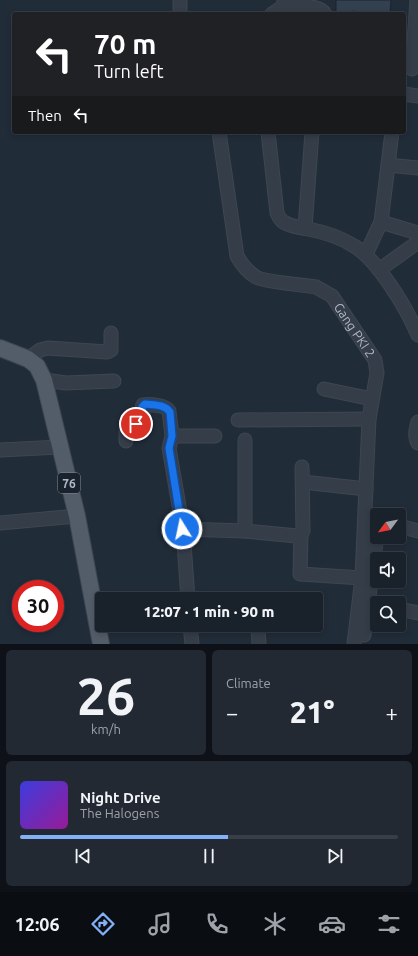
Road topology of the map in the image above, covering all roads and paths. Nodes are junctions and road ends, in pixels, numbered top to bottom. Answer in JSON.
{"nodes":[{"id":1,"x":180,"y":0,"type":"edge"},
{"id":2,"x":417,"y":0,"type":"edge"},
{"id":3,"x":284,"y":3,"type":"edge"},
{"id":4,"x":180,"y":12,"type":"edge"},
{"id":5,"x":274,"y":12,"type":"edge"},
{"id":6,"x":324,"y":12,"type":"edge"},
{"id":7,"x":412,"y":69,"type":"dead end"},
{"id":8,"x":406,"y":94,"type":"edge"},
{"id":9,"x":418,"y":96,"type":"edge"},
{"id":10,"x":219,"y":134,"type":"edge"},
{"id":11,"x":268,"y":134,"type":"edge"},
{"id":12,"x":312,"y":134,"type":"edge"},
{"id":13,"x":392,"y":134,"type":"edge"},
{"id":14,"x":388,"y":165,"type":"junction"},
{"id":15,"x":418,"y":168,"type":"edge"},
{"id":16,"x":381,"y":222,"type":"junction"},
{"id":17,"x":305,"y":228,"type":"junction"},
{"id":18,"x":418,"y":233,"type":"edge"},
{"id":19,"x":418,"y":242,"type":"edge"},
{"id":20,"x":366,"y":254,"type":"junction"},
{"id":21,"x":379,"y":270,"type":"junction"},
{"id":22,"x":415,"y":321,"type":"edge"},
{"id":23,"x":111,"y":333,"type":"dead end"},
{"id":24,"x":418,"y":335,"type":"edge"},
{"id":25,"x":0,"y":348,"type":"edge"},
{"id":26,"x":28,"y":359,"type":"junction"},
{"id":27,"x":44,"y":380,"type":"junction"},
{"id":28,"x":114,"y":381,"type":"dead end"},
{"id":29,"x":324,"y":389,"type":"dead end"},
{"id":30,"x":372,"y":399,"type":"junction"},
{"id":31,"x":369,"y":419,"type":"junction"},
{"id":32,"x":238,"y":420,"type":"dead end"},
{"id":33,"x":418,"y":422,"type":"edge"},
{"id":34,"x":172,"y":436,"type":"junction"},
{"id":35,"x":215,"y":436,"type":"dead end"},
{"id":36,"x":245,"y":440,"type":"dead end"},
{"id":37,"x":126,"y":441,"type":"dead end"},
{"id":38,"x":418,"y":443,"type":"edge"},
{"id":39,"x":60,"y":447,"type":"junction"},
{"id":40,"x":0,"y":450,"type":"edge"},
{"id":41,"x":302,"y":467,"type":"dead end"},
{"id":42,"x":303,"y":482,"type":"junction"},
{"id":43,"x":366,"y":489,"type":"junction"},
{"id":44,"x":77,"y":516,"type":"junction"},
{"id":45,"x":0,"y":523,"type":"edge"},
{"id":46,"x":406,"y":528,"type":"edge"},
{"id":47,"x":182,"y":529,"type":"junction"},
{"id":48,"x":245,"y":530,"type":"junction"},
{"id":49,"x":418,"y":531,"type":"edge"},
{"id":50,"x":301,"y":534,"type":"junction"},
{"id":51,"x":376,"y":544,"type":"edge"},
{"id":52,"x":362,"y":578,"type":"junction"},
{"id":53,"x":187,"y":592,"type":"edge"},
{"id":54,"x":373,"y":596,"type":"edge"},
{"id":55,"x":406,"y":610,"type":"edge"},
{"id":56,"x":418,"y":613,"type":"edge"},
{"id":57,"x":370,"y":615,"type":"edge"},
{"id":58,"x":191,"y":632,"type":"edge"},
{"id":59,"x":258,"y":632,"type":"edge"},
{"id":60,"x":102,"y":644,"type":"edge"},
{"id":61,"x":192,"y":644,"type":"edge"},
{"id":62,"x":259,"y":644,"type":"edge"},
{"id":63,"x":354,"y":644,"type":"edge"},
{"id":64,"x":363,"y":644,"type":"edge"}],
"edges":[{"from":1,"to":4,"type":"street"},
{"from":2,"to":7,"type":"street"},
{"from":3,"to":5,"type":"street"},
{"from":3,"to":6,"type":"street"},
{"from":8,"to":9,"type":"street"},
{"from":10,"to":30,"type":"street","name":"Gang PKI 2"},
{"from":11,"to":17,"type":"street"},
{"from":12,"to":17,"type":"street"},
{"from":13,"to":14,"type":"street"},
{"from":14,"to":15,"type":"street"},
{"from":14,"to":16,"type":"street"},
{"from":16,"to":18,"type":"street"},
{"from":16,"to":20,"type":"street"},
{"from":17,"to":20,"type":"street"},
{"from":19,"to":21,"type":"street"},
{"from":20,"to":21,"type":"street"},
{"from":21,"to":22,"type":"street"},
{"from":22,"to":24,"type":"street"},
{"from":23,"to":26,"type":"street"},
{"from":25,"to":26,"type":"main road","number":"76"},
{"from":26,"to":27,"type":"main road","number":"76"},
{"from":27,"to":28,"type":"street"},
{"from":27,"to":39,"type":"main road","number":"76"},
{"from":29,"to":30,"type":"street"},
{"from":30,"to":31,"type":"street","name":"Gang PKI 2"},
{"from":31,"to":32,"type":"street"},
{"from":31,"to":43,"type":"street","name":"Gang PKI 2"},
{"from":33,"to":38,"type":"street"},
{"from":34,"to":35,"type":"street"},
{"from":34,"to":37,"type":"street"},
{"from":34,"to":47,"type":"street"},
{"from":36,"to":48,"type":"street"},
{"from":39,"to":40,"type":"street"},
{"from":39,"to":44,"type":"main road","number":"76"},
{"from":41,"to":42,"type":"street"},
{"from":42,"to":43,"type":"street"},
{"from":42,"to":50,"type":"street"},
{"from":43,"to":52,"type":"street","name":"Gang PKI 2"},
{"from":44,"to":45,"type":"street"},
{"from":44,"to":60,"type":"main road","number":"76"},
{"from":46,"to":49,"type":"street"},
{"from":47,"to":48,"type":"street"},
{"from":47,"to":53,"type":"street"},
{"from":48,"to":50,"type":"street"},
{"from":50,"to":52,"type":"street"},
{"from":51,"to":54,"type":"street"},
{"from":52,"to":63,"type":"street","name":"Gang PKI 2"},
{"from":55,"to":56,"type":"street"},
{"from":57,"to":64,"type":"street"},
{"from":58,"to":61,"type":"street"},
{"from":59,"to":62,"type":"street"}]}
